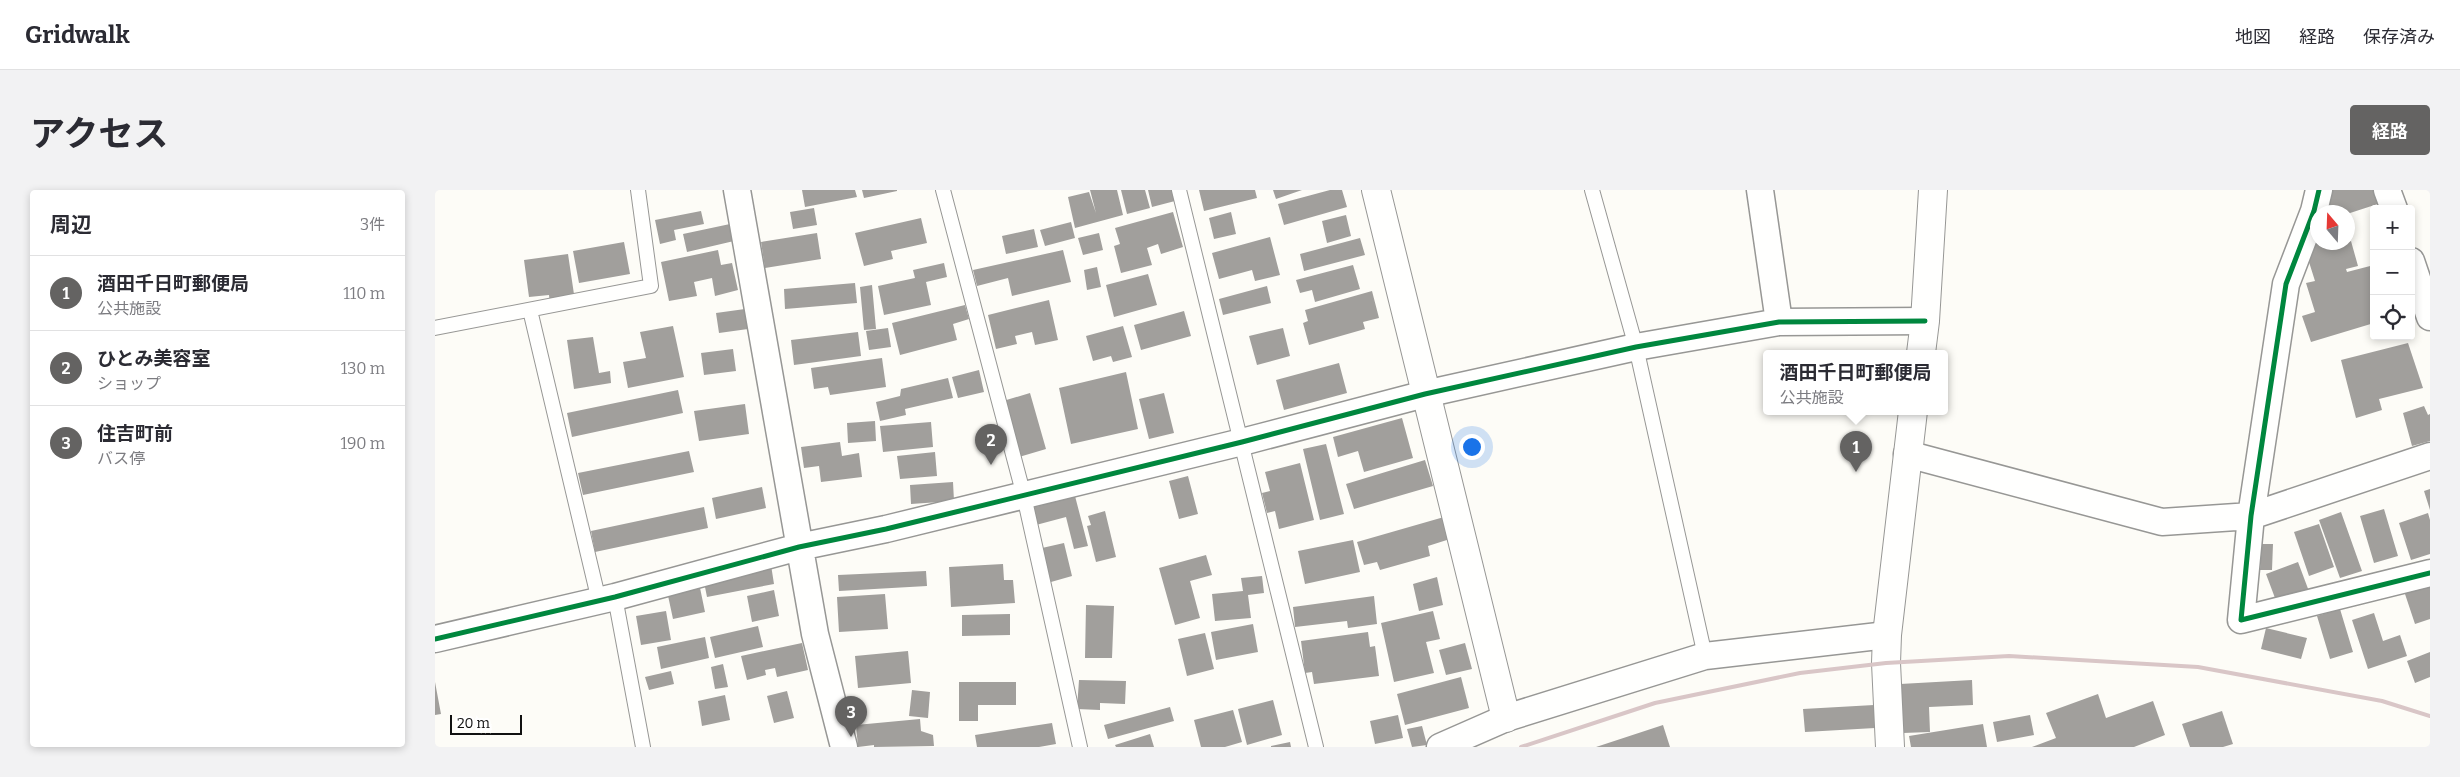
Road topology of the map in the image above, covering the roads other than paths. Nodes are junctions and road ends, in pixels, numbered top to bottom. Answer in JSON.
{"nodes":[{"id":1,"x":638,"y":190,"type":"edge"},
{"id":2,"x":740,"y":190,"type":"edge"},
{"id":3,"x":943,"y":190,"type":"edge"},
{"id":4,"x":1179,"y":190,"type":"edge"},
{"id":5,"x":1375,"y":190,"type":"edge"},
{"id":6,"x":1592,"y":190,"type":"edge"},
{"id":7,"x":1760,"y":190,"type":"edge"},
{"id":8,"x":1933,"y":190,"type":"edge"},
{"id":9,"x":2319,"y":190,"type":"edge"},
{"id":10,"x":2387,"y":190,"type":"edge"},
{"id":11,"x":2392,"y":205,"type":"edge"},
{"id":12,"x":2415,"y":273,"type":"edge"},
{"id":13,"x":530,"y":310,"type":"junction"},
{"id":14,"x":2430,"y":316,"type":"edge"},
{"id":15,"x":1925,"y":321,"type":"junction"},
{"id":16,"x":1779,"y":322,"type":"junction"},
{"id":17,"x":435,"y":328,"type":"edge"},
{"id":18,"x":1636,"y":347,"type":"junction"},
{"id":19,"x":1921,"y":350,"type":"edge"},
{"id":20,"x":1425,"y":394,"type":"junction"},
{"id":21,"x":1912,"y":415,"type":"edge"},
{"id":22,"x":1242,"y":442,"type":"junction"},
{"id":23,"x":1907,"y":454,"type":"junction"},
{"id":24,"x":2430,"y":456,"type":"edge"},
{"id":25,"x":1024,"y":496,"type":"junction"},
{"id":26,"x":2251,"y":516,"type":"junction"},
{"id":27,"x":799,"y":546,"type":"junction"},
{"id":28,"x":2430,"y":573,"type":"edge"},
{"id":29,"x":607,"y":599,"type":"junction"},
{"id":30,"x":1887,"y":635,"type":"junction"},
{"id":31,"x":435,"y":639,"type":"edge"},
{"id":32,"x":1705,"y":656,"type":"junction"},
{"id":33,"x":1506,"y":718,"type":"junction"},
{"id":34,"x":643,"y":747,"type":"edge"},
{"id":35,"x":844,"y":747,"type":"edge"},
{"id":36,"x":1081,"y":747,"type":"edge"},
{"id":37,"x":1316,"y":747,"type":"edge"},
{"id":38,"x":1440,"y":747,"type":"edge"},
{"id":39,"x":1890,"y":747,"type":"edge"}],
"edges":[{"from":1,"to":13,"type":"lane"},
{"from":2,"to":27,"type":"street"},
{"from":3,"to":25,"type":"lane"},
{"from":4,"to":22,"type":"lane"},
{"from":5,"to":20,"type":"street"},
{"from":6,"to":18,"type":"lane"},
{"from":7,"to":16,"type":"street"},
{"from":8,"to":15,"type":"street"},
{"from":9,"to":26,"type":"street"},
{"from":10,"to":11,"type":"street"},
{"from":12,"to":14,"type":"street"},
{"from":13,"to":17,"type":"lane"},
{"from":13,"to":29,"type":"lane"},
{"from":15,"to":16,"type":"street"},
{"from":15,"to":19,"type":"street"},
{"from":16,"to":18,"type":"street"},
{"from":18,"to":20,"type":"street"},
{"from":18,"to":32,"type":"lane"},
{"from":20,"to":22,"type":"street"},
{"from":20,"to":33,"type":"street"},
{"from":21,"to":23,"type":"street"},
{"from":22,"to":25,"type":"street"},
{"from":22,"to":37,"type":"lane"},
{"from":23,"to":26,"type":"street"},
{"from":23,"to":30,"type":"street"},
{"from":24,"to":26,"type":"street"},
{"from":25,"to":27,"type":"street"},
{"from":25,"to":36,"type":"lane"},
{"from":26,"to":28,"type":"street"},
{"from":27,"to":29,"type":"street"},
{"from":27,"to":35,"type":"street"},
{"from":29,"to":31,"type":"street"},
{"from":29,"to":34,"type":"lane"},
{"from":30,"to":32,"type":"street"},
{"from":30,"to":39,"type":"street"},
{"from":32,"to":33,"type":"street"},
{"from":33,"to":38,"type":"street"}]}
